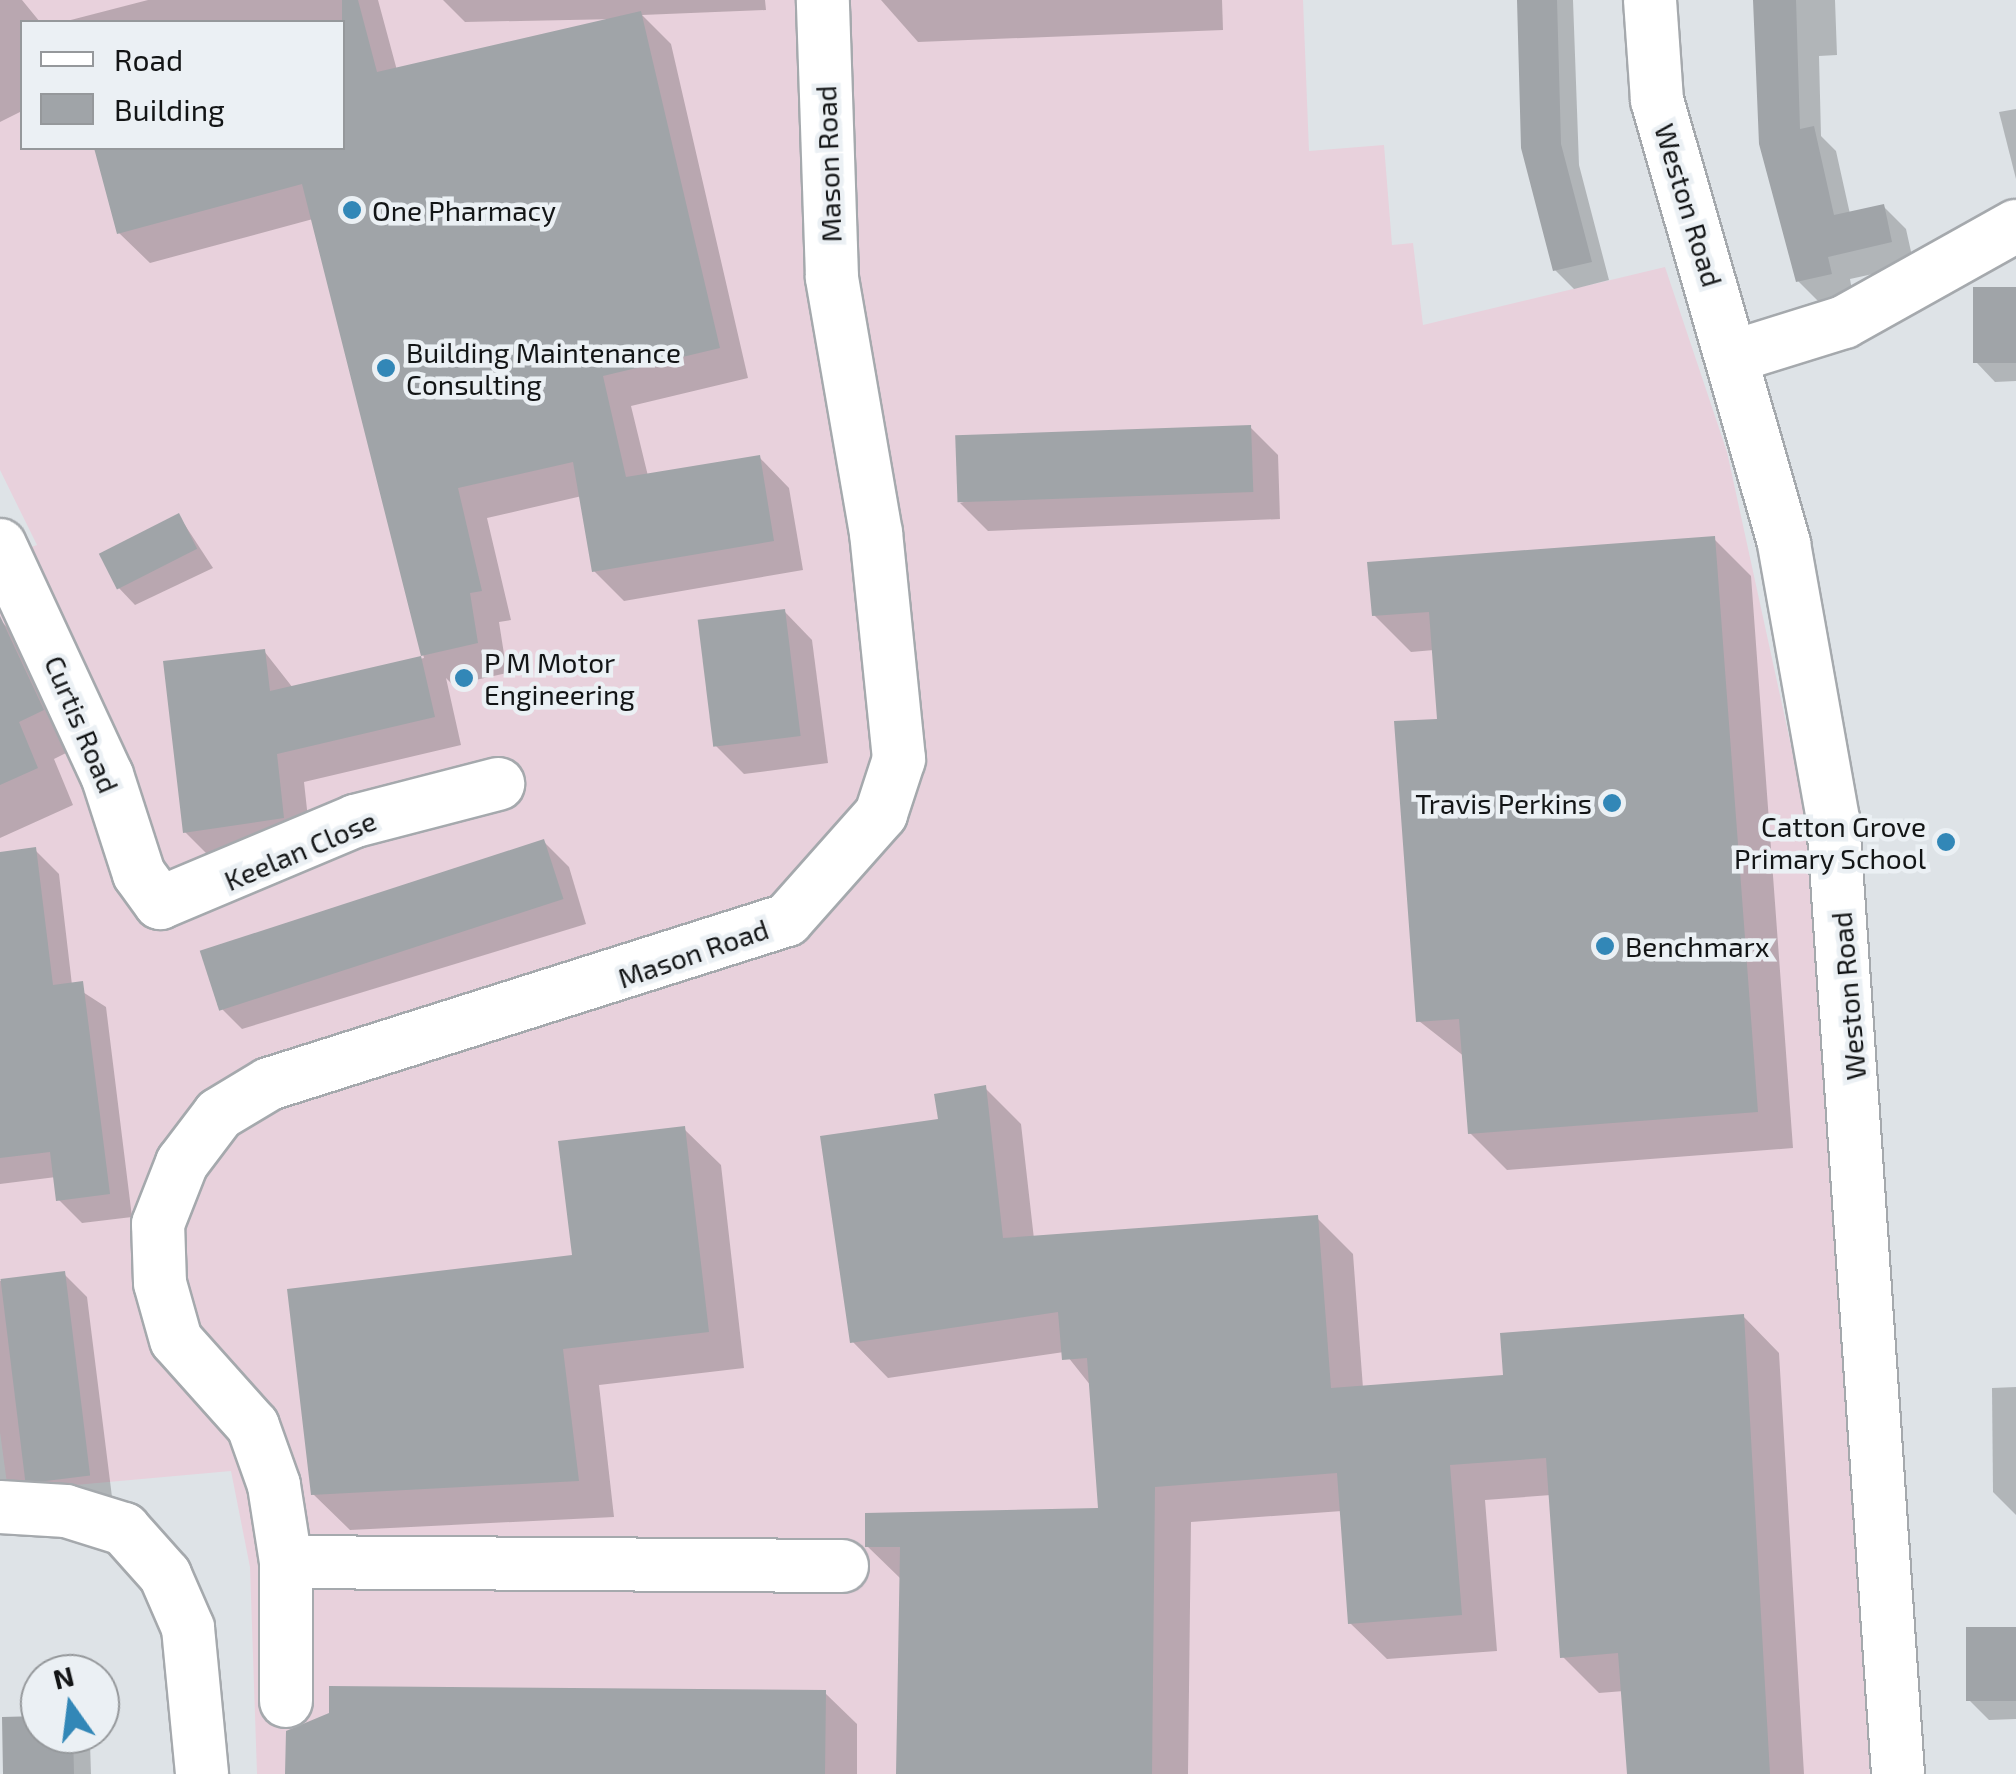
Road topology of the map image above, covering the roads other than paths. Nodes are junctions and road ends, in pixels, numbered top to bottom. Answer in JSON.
{"nodes":[{"id":1,"x":823,"y":0,"type":"edge"},
{"id":2,"x":1650,"y":0,"type":"edge"},
{"id":3,"x":2016,"y":226,"type":"edge"},
{"id":4,"x":1736,"y":356,"type":"junction"},
{"id":5,"x":0,"y":545,"type":"edge"},
{"id":6,"x":498,"y":784,"type":"dead end"},
{"id":7,"x":160,"y":903,"type":"joint"},
{"id":8,"x":0,"y":1507,"type":"edge"},
{"id":9,"x":286,"y":1562,"type":"junction"},
{"id":10,"x":842,"y":1566,"type":"dead end"},
{"id":11,"x":286,"y":1701,"type":"dead end"},
{"id":12,"x":202,"y":1774,"type":"edge"},
{"id":13,"x":1898,"y":1774,"type":"edge"}],
"edges":[{"from":1,"to":9,"type":"street","name":"Mason Road"},
{"from":2,"to":4,"type":"street","name":"Weston Road"},
{"from":3,"to":4,"type":"street"},
{"from":4,"to":13,"type":"street","name":"Weston Road"},
{"from":5,"to":7,"type":"street","name":"Curtis Road"},
{"from":6,"to":7,"type":"street","name":"Keelan Close"},
{"from":8,"to":12,"type":"street"},
{"from":9,"to":10,"type":"street"},
{"from":9,"to":11,"type":"street","name":"Mason Road"}]}
